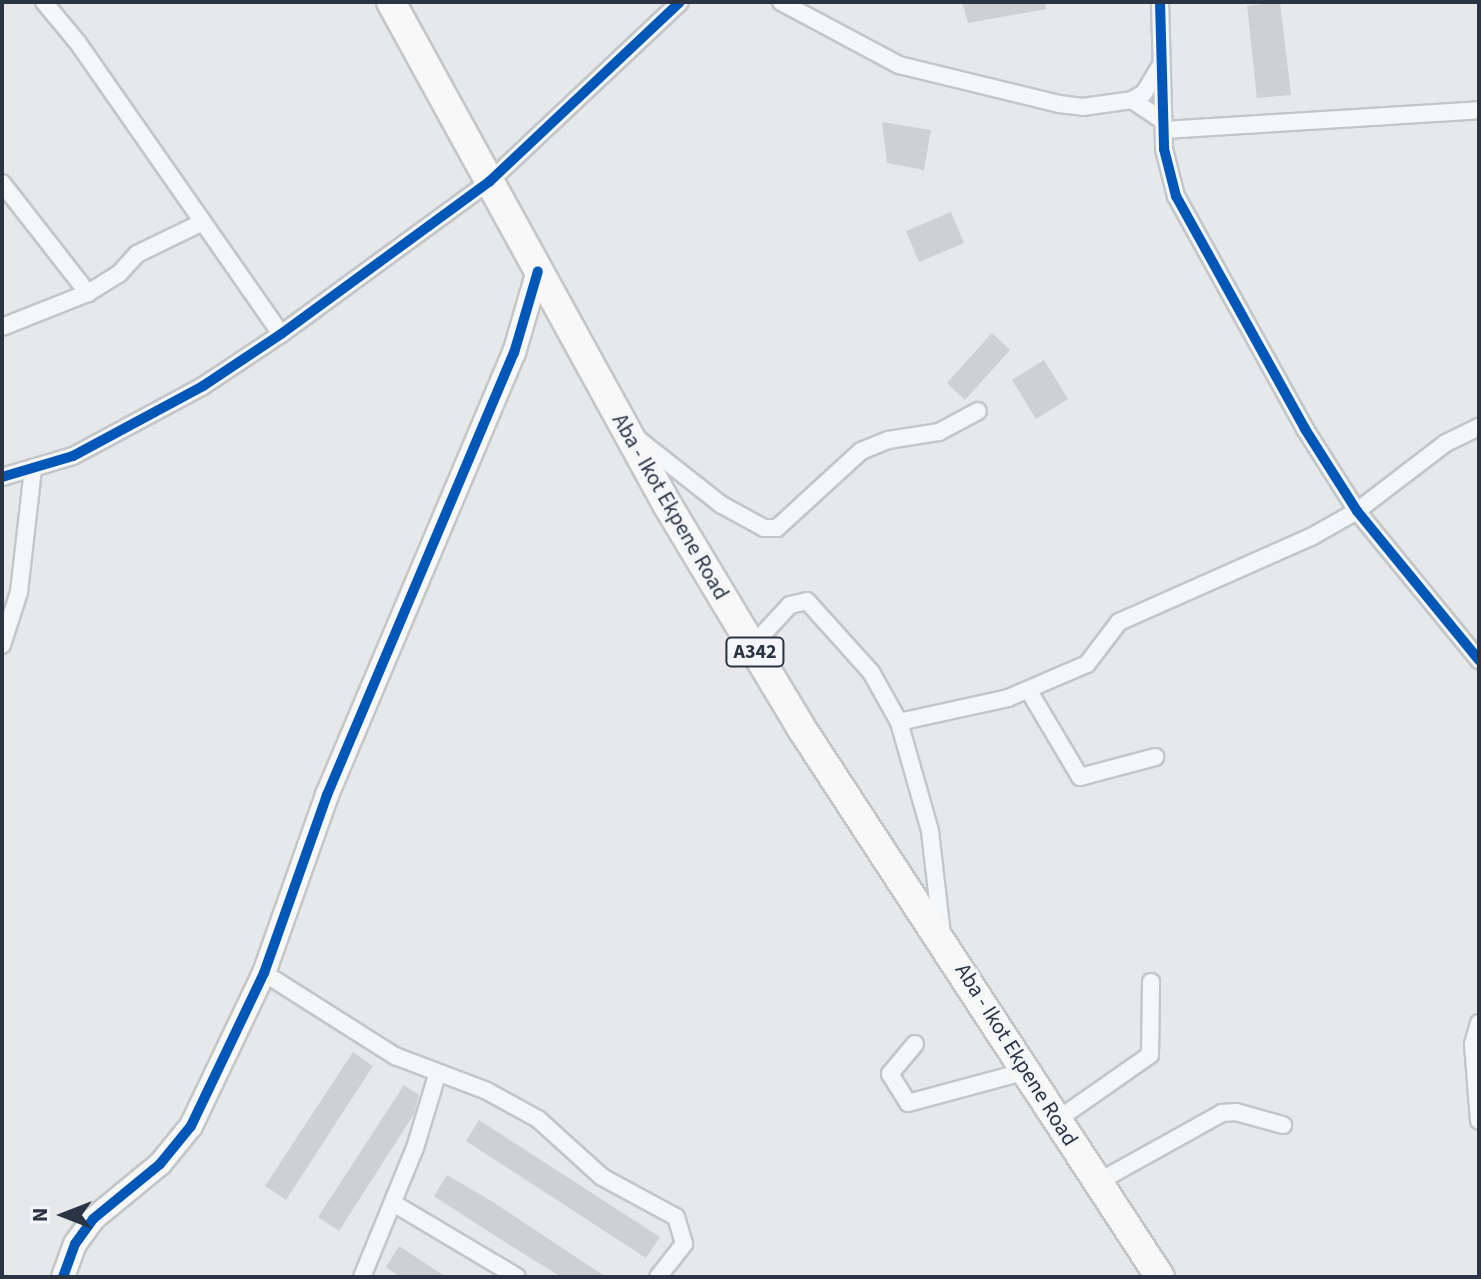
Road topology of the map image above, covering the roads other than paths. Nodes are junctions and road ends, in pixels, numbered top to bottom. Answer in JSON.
{"nodes":[{"id":1,"x":44,"y":2,"type":"edge"},
{"id":2,"x":391,"y":2,"type":"edge"},
{"id":3,"x":680,"y":2,"type":"edge"},
{"id":4,"x":781,"y":2,"type":"edge"},
{"id":5,"x":1160,"y":2,"type":"edge"},
{"id":6,"x":1162,"y":61,"type":"junction"},
{"id":7,"x":1132,"y":100,"type":"junction"},
{"id":8,"x":1479,"y":110,"type":"edge"},
{"id":9,"x":1163,"y":126,"type":"junction"},
{"id":10,"x":489,"y":182,"type":"junction"},
{"id":11,"x":2,"y":183,"type":"edge"},
{"id":12,"x":203,"y":222,"type":"junction"},
{"id":13,"x":538,"y":271,"type":"junction"},
{"id":14,"x":88,"y":293,"type":"junction"},
{"id":15,"x":2,"y":327,"type":"edge"},
{"id":16,"x":281,"y":334,"type":"junction"},
{"id":17,"x":978,"y":411,"type":"dead end"},
{"id":18,"x":1479,"y":427,"type":"edge"},
{"id":19,"x":627,"y":431,"type":"junction"},
{"id":20,"x":33,"y":470,"type":"junction"},
{"id":21,"x":2,"y":477,"type":"edge"},
{"id":22,"x":1357,"y":511,"type":"junction"},
{"id":23,"x":2,"y":645,"type":"edge"},
{"id":24,"x":752,"y":646,"type":"junction"},
{"id":25,"x":1479,"y":660,"type":"edge"},
{"id":26,"x":1029,"y":691,"type":"junction"},
{"id":27,"x":899,"y":722,"type":"junction"},
{"id":28,"x":1155,"y":757,"type":"dead end"},
{"id":29,"x":942,"y":938,"type":"junction"},
{"id":30,"x":264,"y":973,"type":"junction"},
{"id":31,"x":1151,"y":982,"type":"dead end"},
{"id":32,"x":1479,"y":1023,"type":"edge"},
{"id":33,"x":915,"y":1044,"type":"dead end"},
{"id":34,"x":1027,"y":1071,"type":"junction"},
{"id":35,"x":437,"y":1075,"type":"junction"},
{"id":36,"x":1057,"y":1120,"type":"junction"},
{"id":37,"x":1479,"y":1121,"type":"edge"},
{"id":38,"x":1283,"y":1125,"type":"dead end"},
{"id":39,"x":1098,"y":1182,"type":"junction"},
{"id":40,"x":393,"y":1203,"type":"junction"},
{"id":41,"x":63,"y":1277,"type":"edge"},
{"id":42,"x":362,"y":1277,"type":"edge"},
{"id":43,"x":517,"y":1277,"type":"edge"},
{"id":44,"x":658,"y":1277,"type":"edge"},
{"id":45,"x":1160,"y":1277,"type":"edge"}],
"edges":[{"from":1,"to":12,"type":"street"},
{"from":2,"to":10,"type":"highway","name":"Aba - Ikot Ekpene Road","number":"A342"},
{"from":3,"to":10,"type":"street"},
{"from":4,"to":7,"type":"street"},
{"from":5,"to":6,"type":"street"},
{"from":6,"to":7,"type":"street"},
{"from":6,"to":9,"type":"street"},
{"from":7,"to":9,"type":"street"},
{"from":8,"to":9,"type":"street"},
{"from":9,"to":22,"type":"street"},
{"from":10,"to":13,"type":"highway","name":"Aba - Ikot Ekpene Road","number":"A342"},
{"from":10,"to":16,"type":"street"},
{"from":11,"to":14,"type":"street"},
{"from":12,"to":14,"type":"street"},
{"from":12,"to":16,"type":"street"},
{"from":13,"to":19,"type":"highway","name":"Aba - Ikot Ekpene Road","number":"A342"},
{"from":13,"to":30,"type":"street"},
{"from":14,"to":15,"type":"street"},
{"from":16,"to":20,"type":"street"},
{"from":17,"to":19,"type":"street"},
{"from":18,"to":22,"type":"street"},
{"from":19,"to":24,"type":"highway","name":"Aba - Ikot Ekpene Road","number":"A342"},
{"from":20,"to":21,"type":"street"},
{"from":20,"to":23,"type":"street"},
{"from":22,"to":25,"type":"street"},
{"from":22,"to":26,"type":"street"},
{"from":24,"to":27,"type":"street"},
{"from":24,"to":29,"type":"highway","name":"Aba - Ikot Ekpene Road","number":"A342"},
{"from":26,"to":27,"type":"street"},
{"from":26,"to":28,"type":"street"},
{"from":27,"to":29,"type":"street"},
{"from":29,"to":34,"type":"highway","name":"Aba - Ikot Ekpene Road","number":"A342"},
{"from":30,"to":35,"type":"street"},
{"from":30,"to":41,"type":"street"},
{"from":31,"to":36,"type":"street"},
{"from":32,"to":37,"type":"street"},
{"from":33,"to":34,"type":"street"},
{"from":34,"to":36,"type":"highway","name":"Aba - Ikot Ekpene Road","number":"A342"},
{"from":35,"to":40,"type":"street"},
{"from":35,"to":44,"type":"street"},
{"from":36,"to":39,"type":"highway","name":"Aba - Ikot Ekpene Road","number":"A342"},
{"from":38,"to":39,"type":"street"},
{"from":39,"to":45,"type":"highway","name":"Aba - Ikot Ekpene Road","number":"A342"},
{"from":40,"to":42,"type":"street"},
{"from":40,"to":43,"type":"street"}]}
